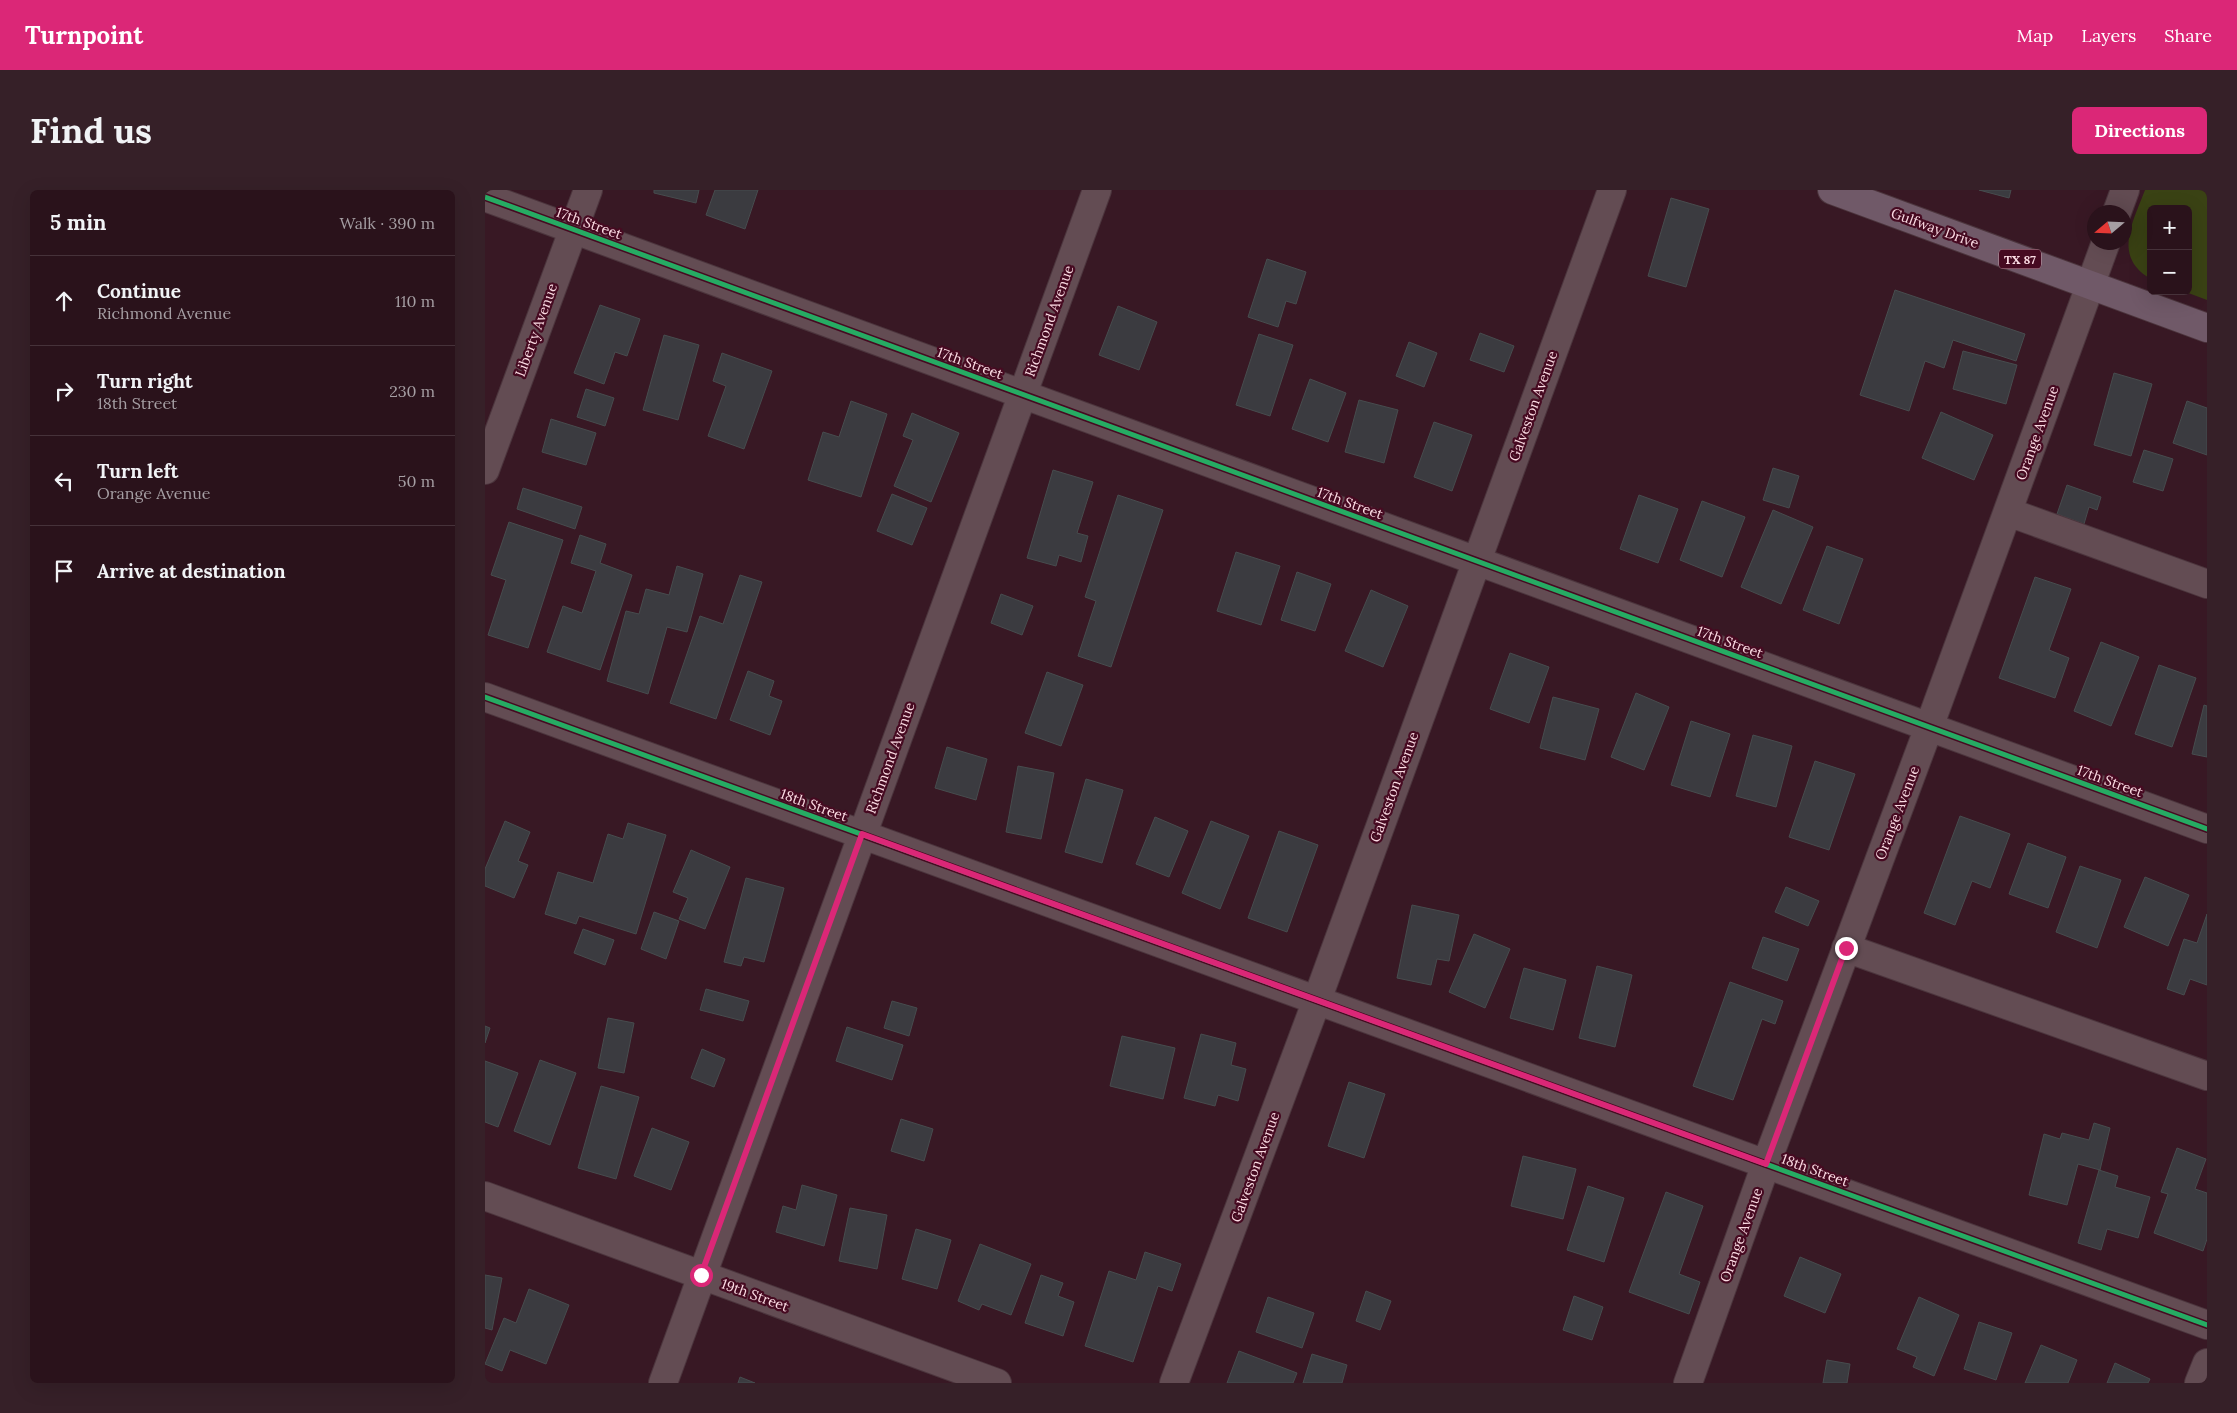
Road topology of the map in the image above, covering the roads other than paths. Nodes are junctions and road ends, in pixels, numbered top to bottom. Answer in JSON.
{"nodes":[{"id":1,"x":588,"y":190,"type":"edge"},
{"id":2,"x":1097,"y":190,"type":"edge"},
{"id":3,"x":1612,"y":190,"type":"edge"},
{"id":4,"x":1832,"y":190,"type":"edge"},
{"id":5,"x":2125,"y":190,"type":"edge"},
{"id":6,"x":485,"y":197,"type":"edge"},
{"id":7,"x":2120,"y":205,"type":"edge"},
{"id":8,"x":573,"y":229,"type":"junction"},
{"id":9,"x":2103,"y":250,"type":"edge"},
{"id":10,"x":2090,"y":285,"type":"junction"},
{"id":11,"x":2207,"y":328,"type":"edge"},
{"id":12,"x":1023,"y":395,"type":"junction"},
{"id":13,"x":485,"y":470,"type":"edge"},
{"id":14,"x":2008,"y":512,"type":"junction"},
{"id":15,"x":1476,"y":562,"type":"junction"},
{"id":16,"x":2207,"y":584,"type":"edge"},
{"id":17,"x":485,"y":697,"type":"edge"},
{"id":18,"x":1929,"y":727,"type":"junction"},
{"id":19,"x":2207,"y":829,"type":"edge"},
{"id":20,"x":862,"y":834,"type":"junction"},
{"id":21,"x":1846,"y":948,"type":"junction"},
{"id":22,"x":1317,"y":1000,"type":"junction"},
{"id":23,"x":2207,"y":1076,"type":"edge"},
{"id":24,"x":1766,"y":1164,"type":"junction"},
{"id":25,"x":485,"y":1196,"type":"edge"},
{"id":26,"x":701,"y":1275,"type":"junction"},
{"id":27,"x":2207,"y":1325,"type":"edge"},
{"id":28,"x":2207,"y":1363,"type":"edge"},
{"id":29,"x":663,"y":1383,"type":"edge"},
{"id":30,"x":997,"y":1383,"type":"edge"},
{"id":31,"x":1174,"y":1383,"type":"edge"},
{"id":32,"x":1688,"y":1383,"type":"edge"},
{"id":33,"x":2199,"y":1383,"type":"edge"}],
"edges":[{"from":1,"to":8,"type":"street","name":"Liberty Avenue"},
{"from":2,"to":12,"type":"street","name":"Richmond Avenue"},
{"from":3,"to":15,"type":"street","name":"Galveston Avenue"},
{"from":4,"to":10,"type":"main road","name":"Gulfway Drive","number":"TX 87"},
{"from":5,"to":7,"type":"street"},
{"from":6,"to":8,"type":"street","name":"17th Street"},
{"from":8,"to":12,"type":"street","name":"17th Street"},
{"from":8,"to":13,"type":"street","name":"Liberty Avenue"},
{"from":9,"to":10,"type":"street","name":"Orange Avenue"},
{"from":10,"to":11,"type":"main road","name":"Gulfway Drive","number":"TX 87"},
{"from":10,"to":14,"type":"street","name":"Orange Avenue"},
{"from":12,"to":15,"type":"street","name":"17th Street"},
{"from":12,"to":20,"type":"street","name":"Richmond Avenue"},
{"from":14,"to":16,"type":"street"},
{"from":14,"to":18,"type":"street","name":"Orange Avenue"},
{"from":15,"to":18,"type":"street","name":"17th Street"},
{"from":15,"to":22,"type":"street","name":"Galveston Avenue"},
{"from":17,"to":20,"type":"street","name":"18th Street"},
{"from":18,"to":19,"type":"street","name":"17th Street"},
{"from":18,"to":21,"type":"street","name":"Orange Avenue"},
{"from":20,"to":22,"type":"street","name":"18th Street"},
{"from":20,"to":26,"type":"street","name":"Richmond Avenue"},
{"from":21,"to":23,"type":"street"},
{"from":21,"to":24,"type":"street","name":"Orange Avenue"},
{"from":22,"to":24,"type":"street","name":"18th Street"},
{"from":22,"to":31,"type":"street","name":"Galveston Avenue"},
{"from":24,"to":27,"type":"street","name":"18th Street"},
{"from":24,"to":32,"type":"street","name":"Orange Avenue"},
{"from":25,"to":26,"type":"street","name":"19th Street"},
{"from":26,"to":29,"type":"street","name":"Richmond Avenue"},
{"from":26,"to":30,"type":"street","name":"19th Street"},
{"from":28,"to":33,"type":"street"}]}
